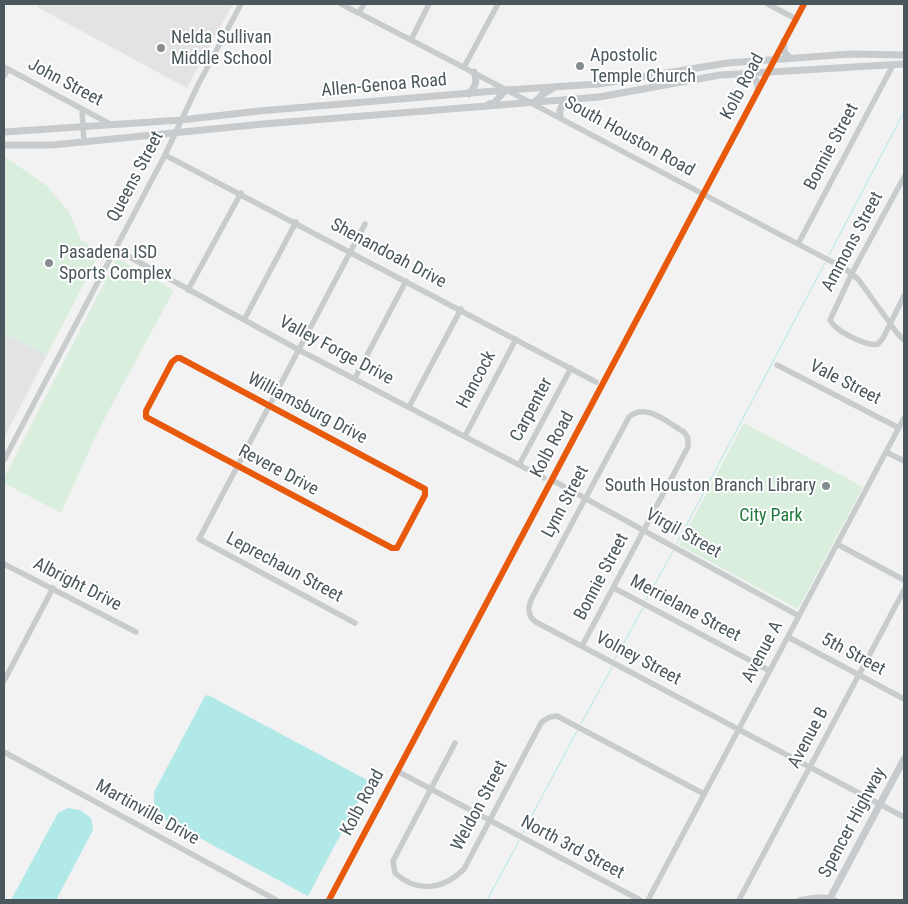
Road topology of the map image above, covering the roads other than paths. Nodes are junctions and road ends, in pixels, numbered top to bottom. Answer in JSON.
{"nodes":[{"id":1,"x":241,"y":4,"type":"edge"},
{"id":2,"x":341,"y":4,"type":"edge"},
{"id":3,"x":364,"y":4,"type":"edge"},
{"id":4,"x":430,"y":4,"type":"edge"},
{"id":5,"x":498,"y":4,"type":"edge"},
{"id":6,"x":768,"y":4,"type":"edge"},
{"id":7,"x":804,"y":4,"type":"edge"},
{"id":8,"x":359,"y":13,"type":"junction"},
{"id":9,"x":796,"y":19,"type":"junction"},
{"id":10,"x":411,"y":40,"type":"junction"},
{"id":11,"x":784,"y":41,"type":"junction"},
{"id":12,"x":904,"y":55,"type":"edge"},
{"id":13,"x":790,"y":58,"type":"junction"},
{"id":14,"x":770,"y":60,"type":"junction"},
{"id":15,"x":904,"y":64,"type":"edge"},
{"id":16,"x":893,"y":65,"type":"junction"},
{"id":17,"x":464,"y":67,"type":"junction"},
{"id":18,"x":6,"y":68,"type":"edge"},
{"id":19,"x":679,"y":70,"type":"junction"},
{"id":20,"x":474,"y":72,"type":"junction"},
{"id":21,"x":763,"y":73,"type":"junction"},
{"id":22,"x":748,"y":75,"type":"junction"},
{"id":23,"x":4,"y":76,"type":"edge"},
{"id":24,"x":682,"y":83,"type":"junction"},
{"id":25,"x":598,"y":84,"type":"junction"},
{"id":26,"x":558,"y":87,"type":"junction"},
{"id":27,"x":758,"y":89,"type":"junction"},
{"id":28,"x":506,"y":90,"type":"junction"},
{"id":29,"x":469,"y":94,"type":"junction"},
{"id":30,"x":599,"y":97,"type":"junction"},
{"id":31,"x":425,"y":98,"type":"junction"},
{"id":32,"x":565,"y":100,"type":"junction"},
{"id":33,"x":534,"y":103,"type":"junction"},
{"id":34,"x":479,"y":107,"type":"junction"},
{"id":35,"x":82,"y":109,"type":"junction"},
{"id":36,"x":291,"y":109,"type":"junction"},
{"id":37,"x":425,"y":112,"type":"junction"},
{"id":38,"x":560,"y":117,"type":"junction"},
{"id":39,"x":181,"y":120,"type":"junction"},
{"id":40,"x":292,"y":122,"type":"junction"},
{"id":41,"x":113,"y":125,"type":"junction"},
{"id":42,"x":83,"y":128,"type":"junction"},
{"id":43,"x":4,"y":132,"type":"edge"},
{"id":44,"x":176,"y":134,"type":"junction"},
{"id":45,"x":84,"y":142,"type":"junction"},
{"id":46,"x":4,"y":145,"type":"edge"},
{"id":47,"x":165,"y":155,"type":"junction"},
{"id":48,"x":904,"y":177,"type":"edge"},
{"id":49,"x":241,"y":193,"type":"junction"},
{"id":50,"x":702,"y":195,"type":"junction"},
{"id":51,"x":296,"y":222,"type":"junction"},
{"id":52,"x":365,"y":224,"type":"dead end"},
{"id":53,"x":798,"y":244,"type":"junction"},
{"id":54,"x":115,"y":249,"type":"junction"},
{"id":55,"x":350,"y":252,"type":"junction"},
{"id":56,"x":852,"y":274,"type":"junction"},
{"id":57,"x":406,"y":281,"type":"junction"},
{"id":58,"x":188,"y":290,"type":"junction"},
{"id":59,"x":904,"y":296,"type":"edge"},
{"id":60,"x":461,"y":310,"type":"junction"},
{"id":61,"x":244,"y":320,"type":"junction"},
{"id":62,"x":890,"y":324,"type":"junction"},
{"id":63,"x":516,"y":338,"type":"junction"},
{"id":64,"x":904,"y":340,"type":"edge"},
{"id":65,"x":299,"y":350,"type":"junction"},
{"id":66,"x":777,"y":365,"type":"dead end"},
{"id":67,"x":572,"y":368,"type":"junction"},
{"id":68,"x":355,"y":378,"type":"junction"},
{"id":69,"x":596,"y":382,"type":"dead end"},
{"id":70,"x":159,"y":386,"type":"joint"},
{"id":71,"x":269,"y":406,"type":"junction"},
{"id":72,"x":409,"y":407,"type":"junction"},
{"id":73,"x":637,"y":412,"type":"joint"},
{"id":74,"x":904,"y":418,"type":"edge"},
{"id":75,"x":899,"y":428,"type":"junction"},
{"id":76,"x":465,"y":436,"type":"junction"},
{"id":77,"x":886,"y":452,"type":"junction"},
{"id":78,"x":4,"y":460,"type":"edge"},
{"id":79,"x":904,"y":461,"type":"edge"},
{"id":80,"x":520,"y":465,"type":"junction"},
{"id":81,"x":237,"y":467,"type":"junction"},
{"id":82,"x":544,"y":478,"type":"dead end"},
{"id":83,"x":552,"y":480,"type":"junction"},
{"id":84,"x":586,"y":498,"type":"junction"},
{"id":85,"x":414,"y":517,"type":"joint"},
{"id":86,"x":644,"y":531,"type":"junction"},
{"id":87,"x":837,"y":544,"type":"junction"},
{"id":88,"x":4,"y":564,"type":"edge"},
{"id":89,"x":904,"y":580,"type":"edge"},
{"id":90,"x":53,"y":588,"type":"junction"},
{"id":91,"x":614,"y":588,"type":"junction"},
{"id":92,"x":904,"y":590,"type":"edge"},
{"id":93,"x":529,"y":611,"type":"joint"},
{"id":94,"x":799,"y":616,"type":"junction"},
{"id":95,"x":355,"y":622,"type":"dead end"},
{"id":96,"x":136,"y":632,"type":"dead end"},
{"id":97,"x":788,"y":637,"type":"junction"},
{"id":98,"x":582,"y":646,"type":"junction"},
{"id":99,"x":770,"y":671,"type":"junction"},
{"id":100,"x":859,"y":675,"type":"junction"},
{"id":101,"x":4,"y":681,"type":"edge"},
{"id":102,"x":904,"y":699,"type":"edge"},
{"id":103,"x":739,"y":729,"type":"junction"},
{"id":104,"x":455,"y":743,"type":"dead end"},
{"id":105,"x":4,"y":752,"type":"edge"},
{"id":106,"x":904,"y":759,"type":"edge"},
{"id":107,"x":810,"y":767,"type":"junction"},
{"id":108,"x":397,"y":771,"type":"junction"},
{"id":109,"x":430,"y":790,"type":"junction"},
{"id":110,"x":704,"y":794,"type":"junction"},
{"id":111,"x":880,"y":804,"type":"junction"},
{"id":112,"x":904,"y":817,"type":"edge"},
{"id":113,"x":490,"y":822,"type":"junction"},
{"id":114,"x":831,"y":899,"type":"edge"},
{"id":115,"x":276,"y":900,"type":"edge"},
{"id":116,"x":329,"y":900,"type":"edge"},
{"id":117,"x":640,"y":900,"type":"edge"},
{"id":118,"x":648,"y":900,"type":"edge"},
{"id":119,"x":739,"y":900,"type":"edge"},
{"id":120,"x":799,"y":900,"type":"edge"}],
"edges":[{"from":1,"to":39,"type":"street","name":"Queens Street"},
{"from":2,"to":8,"type":"street","name":"South Houston Road"},
{"from":3,"to":8,"type":"street"},
{"from":4,"to":10,"type":"street"},
{"from":5,"to":17,"type":"street"},
{"from":6,"to":9,"type":"street"},
{"from":7,"to":9,"type":"street","name":"Kolb Road"},
{"from":8,"to":10,"type":"street","name":"South Houston Road"},
{"from":9,"to":11,"type":"street","name":"Kolb Road"},
{"from":10,"to":17,"type":"street","name":"South Houston Road"},
{"from":11,"to":13,"type":"main road"},
{"from":11,"to":14,"type":"street","name":"Kolb Road"},
{"from":12,"to":13,"type":"main road","name":"Allen-Genoa Road"},
{"from":13,"to":14,"type":"main road","name":"Allen-Genoa Road"},
{"from":14,"to":19,"type":"main road","name":"Allen-Genoa Road"},
{"from":14,"to":21,"type":"street","name":"Kolb Road"},
{"from":15,"to":16,"type":"main road","name":"Allen-Genoa Road"},
{"from":16,"to":21,"type":"main road","name":"Allen-Genoa Road"},
{"from":16,"to":53,"type":"street","name":"Bonnie Street"},
{"from":17,"to":20,"type":"street","name":"South Houston Road"},
{"from":18,"to":23,"type":"street"},
{"from":18,"to":35,"type":"street","name":"John Street"},
{"from":19,"to":24,"type":"main road"},
{"from":19,"to":25,"type":"main road","name":"Allen-Genoa Road"},
{"from":20,"to":28,"type":"street","name":"South Houston Road"},
{"from":20,"to":29,"type":"main road"},
{"from":21,"to":22,"type":"main road","name":"Allen-Genoa Road"},
{"from":21,"to":27,"type":"street","name":"Kolb Road"},
{"from":22,"to":24,"type":"main road","name":"Allen-Genoa Road"},
{"from":22,"to":27,"type":"main road"},
{"from":24,"to":30,"type":"main road","name":"Allen-Genoa Road"},
{"from":25,"to":26,"type":"main road","name":"Allen-Genoa Road"},
{"from":25,"to":30,"type":"main road"},
{"from":26,"to":28,"type":"main road","name":"Allen-Genoa Road"},
{"from":26,"to":33,"type":"main road"},
{"from":27,"to":50,"type":"street","name":"Kolb Road"},
{"from":28,"to":29,"type":"main road","name":"Allen-Genoa Road"},
{"from":28,"to":33,"type":"street","name":"South Houston Road"},
{"from":28,"to":34,"type":"main road"},
{"from":29,"to":31,"type":"main road","name":"Allen-Genoa Road"},
{"from":30,"to":32,"type":"main road","name":"Allen-Genoa Road"},
{"from":31,"to":36,"type":"main road","name":"Allen-Genoa Road"},
{"from":31,"to":37,"type":"main road"},
{"from":32,"to":33,"type":"main road","name":"Allen-Genoa Road"},
{"from":32,"to":38,"type":"main road"},
{"from":33,"to":34,"type":"main road","name":"Allen-Genoa Road"},
{"from":33,"to":38,"type":"street","name":"South Houston Road"},
{"from":34,"to":37,"type":"main road","name":"Allen-Genoa Road"},
{"from":35,"to":41,"type":"street","name":"John Street"},
{"from":35,"to":42,"type":"street"},
{"from":36,"to":39,"type":"main road","name":"Allen-Genoa Road"},
{"from":36,"to":40,"type":"main road"},
{"from":37,"to":40,"type":"main road","name":"Allen-Genoa Road"},
{"from":38,"to":50,"type":"street","name":"South Houston Road"},
{"from":39,"to":41,"type":"main road","name":"Allen-Genoa Road"},
{"from":39,"to":44,"type":"street","name":"Queens Street"},
{"from":40,"to":44,"type":"main road","name":"Allen-Genoa Road"},
{"from":41,"to":42,"type":"main road","name":"Allen-Genoa Road"},
{"from":42,"to":43,"type":"main road","name":"Allen-Genoa Road"},
{"from":42,"to":45,"type":"street"},
{"from":44,"to":45,"type":"main road","name":"Allen-Genoa Road"},
{"from":44,"to":47,"type":"street","name":"Queens Street"},
{"from":45,"to":46,"type":"main road","name":"Allen-Genoa Road"},
{"from":47,"to":49,"type":"street","name":"Shenandoah Drive"},
{"from":47,"to":54,"type":"street","name":"Queens Street"},
{"from":48,"to":56,"type":"street","name":"Ammons Street"},
{"from":49,"to":51,"type":"street","name":"Shenandoah Drive"},
{"from":49,"to":58,"type":"street"},
{"from":50,"to":53,"type":"street","name":"South Houston Road"},
{"from":50,"to":83,"type":"street","name":"Kolb Road"},
{"from":51,"to":55,"type":"street","name":"Shenandoah Drive"},
{"from":51,"to":61,"type":"street"},
{"from":52,"to":55,"type":"street"},
{"from":53,"to":56,"type":"street","name":"South Houston Road"},
{"from":54,"to":58,"type":"street","name":"Valley Forge Drive"},
{"from":54,"to":78,"type":"street","name":"Queens Street"},
{"from":55,"to":57,"type":"street","name":"Shenandoah Drive"},
{"from":55,"to":65,"type":"street"},
{"from":56,"to":62,"type":"street","name":"South Houston Road"},
{"from":56,"to":62,"type":"street","name":"Ammons Street"},
{"from":57,"to":60,"type":"street","name":"Shenandoah Drive"},
{"from":57,"to":68,"type":"street"},
{"from":58,"to":61,"type":"street","name":"Valley Forge Drive"},
{"from":59,"to":62,"type":"street"},
{"from":60,"to":63,"type":"street","name":"Shenandoah Drive"},
{"from":60,"to":72,"type":"street"},
{"from":61,"to":65,"type":"street","name":"Valley Forge Drive"},
{"from":62,"to":64,"type":"street","name":"South Houston Road"},
{"from":63,"to":67,"type":"street","name":"Shenandoah Drive"},
{"from":63,"to":76,"type":"street","name":"Hancock"},
{"from":65,"to":68,"type":"street","name":"Valley Forge Drive"},
{"from":65,"to":71,"type":"street"},
{"from":66,"to":75,"type":"street","name":"Vale Street"},
{"from":67,"to":69,"type":"street","name":"Shenandoah Drive"},
{"from":67,"to":80,"type":"street","name":"Carpenter"},
{"from":68,"to":72,"type":"street","name":"Valley Forge Drive"},
{"from":70,"to":71,"type":"street","name":"Williamsburg Drive"},
{"from":70,"to":81,"type":"street","name":"Revere Drive"},
{"from":71,"to":81,"type":"street"},
{"from":71,"to":85,"type":"street","name":"Williamsburg Drive"},
{"from":72,"to":76,"type":"street","name":"Valley Forge Drive"},
{"from":73,"to":84,"type":"street","name":"Lynn Street"},
{"from":73,"to":86,"type":"street","name":"Bonnie Street"},
{"from":74,"to":75,"type":"street","name":"Avenue A"},
{"from":75,"to":77,"type":"street","name":"Avenue A"},
{"from":76,"to":80,"type":"street","name":"Valley Forge Drive"},
{"from":77,"to":79,"type":"street"},
{"from":77,"to":87,"type":"street","name":"Avenue A"},
{"from":80,"to":82,"type":"street","name":"Valley Forge Drive"},
{"from":81,"to":85,"type":"street","name":"Revere Drive"},
{"from":81,"to":95,"type":"street","name":"Leprechaun Street"},
{"from":83,"to":84,"type":"street","name":"Virgil Street"},
{"from":83,"to":108,"type":"street","name":"Kolb Road"},
{"from":84,"to":86,"type":"street","name":"Virgil Street"},
{"from":84,"to":93,"type":"street","name":"Lynn Street"},
{"from":86,"to":91,"type":"street","name":"Bonnie Street"},
{"from":86,"to":94,"type":"street","name":"Virgil Street"},
{"from":87,"to":89,"type":"street"},
{"from":87,"to":94,"type":"street","name":"Avenue A"},
{"from":88,"to":90,"type":"street","name":"Albright Drive"},
{"from":90,"to":96,"type":"street","name":"Albright Drive"},
{"from":90,"to":101,"type":"street"},
{"from":91,"to":98,"type":"street","name":"Bonnie Street"},
{"from":91,"to":99,"type":"street","name":"Merrielane Street"},
{"from":92,"to":100,"type":"street","name":"Avenue B"},
{"from":93,"to":98,"type":"street","name":"Volney Street"},
{"from":94,"to":97,"type":"street","name":"Avenue A"},
{"from":97,"to":99,"type":"street","name":"Avenue A"},
{"from":97,"to":100,"type":"street","name":"5th Street"},
{"from":98,"to":103,"type":"street","name":"Volney Street"},
{"from":99,"to":103,"type":"street","name":"Avenue A"},
{"from":100,"to":102,"type":"street","name":"5th Street"},
{"from":100,"to":107,"type":"street","name":"Avenue B"},
{"from":103,"to":107,"type":"street","name":"Volney Street"},
{"from":103,"to":110,"type":"street","name":"Avenue A"},
{"from":104,"to":109,"type":"street","name":"Weldon Street"},
{"from":105,"to":115,"type":"street","name":"Martinville Drive"},
{"from":106,"to":111,"type":"main road","name":"Spencer Highway"},
{"from":107,"to":111,"type":"street","name":"Volney Street"},
{"from":107,"to":119,"type":"street","name":"Avenue B"},
{"from":108,"to":109,"type":"street","name":"North 3rd Street"},
{"from":108,"to":116,"type":"street","name":"Kolb Road"},
{"from":109,"to":113,"type":"street","name":"North 3rd Street"},
{"from":109,"to":113,"type":"street","name":"Weldon Street"},
{"from":110,"to":113,"type":"street","name":"Weldon Street"},
{"from":110,"to":118,"type":"street","name":"Avenue A"},
{"from":111,"to":112,"type":"street","name":"Volney Street"},
{"from":111,"to":114,"type":"main road","name":"Spencer Highway"},
{"from":113,"to":117,"type":"street","name":"North 3rd Street"},
{"from":114,"to":120,"type":"street"}]}
